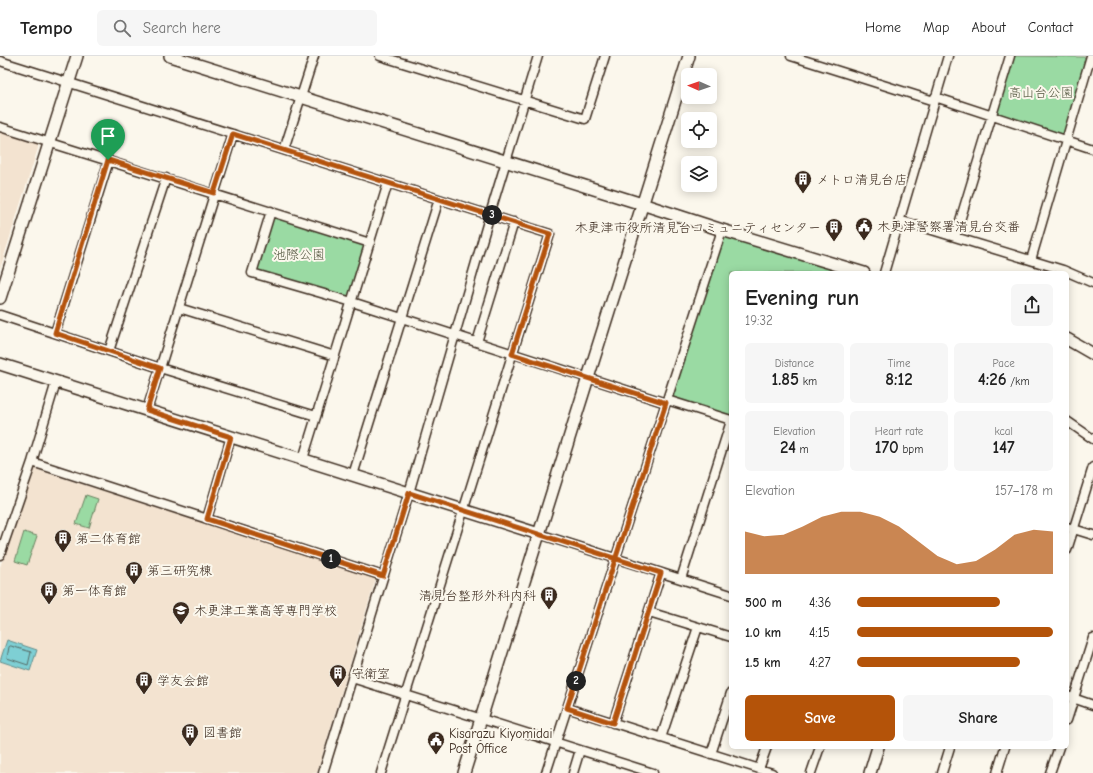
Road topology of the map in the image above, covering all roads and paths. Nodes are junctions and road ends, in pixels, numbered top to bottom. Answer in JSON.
{"nodes":[{"id":1,"x":77,"y":56,"type":"edge"},
{"id":2,"x":170,"y":56,"type":"edge"},
{"id":3,"x":314,"y":56,"type":"edge"},
{"id":4,"x":380,"y":56,"type":"edge"},
{"id":5,"x":538,"y":56,"type":"edge"},
{"id":6,"x":605,"y":56,"type":"edge"},
{"id":7,"x":689,"y":56,"type":"edge"},
{"id":8,"x":791,"y":56,"type":"edge"},
{"id":9,"x":948,"y":56,"type":"edge"},
{"id":10,"x":1010,"y":56,"type":"edge"},
{"id":11,"x":1091,"y":56,"type":"edge"},
{"id":12,"x":396,"y":58,"type":"edge"},
{"id":13,"x":0,"y":61,"type":"edge"},
{"id":14,"x":69,"y":84,"type":"junction"},
{"id":15,"x":301,"y":97,"type":"junction"},
{"id":16,"x":935,"y":99,"type":"junction"},
{"id":17,"x":524,"y":101,"type":"junction"},
{"id":18,"x":992,"y":116,"type":"junction"},
{"id":19,"x":0,"y":126,"type":"edge"},
{"id":20,"x":233,"y":134,"type":"junction"},
{"id":21,"x":1066,"y":140,"type":"junction"},
{"id":22,"x":50,"y":142,"type":"junction"},
{"id":23,"x":1093,"y":149,"type":"edge"},
{"id":24,"x":284,"y":150,"type":"junction"},
{"id":25,"x":108,"y":160,"type":"junction"},
{"id":26,"x":506,"y":161,"type":"junction"},
{"id":27,"x":166,"y":178,"type":"junction"},
{"id":28,"x":388,"y":183,"type":"junction"},
{"id":29,"x":214,"y":193,"type":"junction"},
{"id":30,"x":439,"y":199,"type":"junction"},
{"id":31,"x":642,"y":204,"type":"junction"},
{"id":32,"x":271,"y":211,"type":"junction"},
{"id":33,"x":490,"y":214,"type":"junction"},
{"id":34,"x":899,"y":220,"type":"junction"},
{"id":35,"x":514,"y":222,"type":"junction"},
{"id":36,"x":722,"y":230,"type":"junction"},
{"id":37,"x":955,"y":237,"type":"junction"},
{"id":38,"x":370,"y":243,"type":"junction"},
{"id":39,"x":1031,"y":260,"type":"junction"},
{"id":40,"x":857,"y":271,"type":"edge"},
{"id":41,"x":885,"y":271,"type":"edge"},
{"id":42,"x":1065,"y":271,"type":"edge"},
{"id":43,"x":1069,"y":273,"type":"edge"},
{"id":44,"x":1093,"y":283,"type":"edge"},
{"id":45,"x":0,"y":298,"type":"edge"},
{"id":46,"x":352,"y":302,"type":"junction"},
{"id":47,"x":179,"y":308,"type":"junction"},
{"id":48,"x":0,"y":314,"type":"edge"},
{"id":49,"x":402,"y":318,"type":"junction"},
{"id":50,"x":55,"y":333,"type":"junction"},
{"id":51,"x":455,"y":335,"type":"junction"},
{"id":52,"x":1069,"y":340,"type":"edge"},
{"id":53,"x":477,"y":342,"type":"junction"},
{"id":54,"x":109,"y":351,"type":"junction"},
{"id":55,"x":512,"y":354,"type":"junction"},
{"id":56,"x":1093,"y":354,"type":"edge"},
{"id":57,"x":335,"y":356,"type":"junction"},
{"id":58,"x":0,"y":364,"type":"edge"},
{"id":59,"x":160,"y":368,"type":"junction"},
{"id":60,"x":588,"y":378,"type":"junction"},
{"id":61,"x":56,"y":382,"type":"junction"},
{"id":62,"x":666,"y":401,"type":"junction"},
{"id":63,"x":147,"y":410,"type":"junction"},
{"id":64,"x":316,"y":416,"type":"junction"},
{"id":65,"x":729,"y":420,"type":"edge"},
{"id":66,"x":1069,"y":421,"type":"edge"},
{"id":67,"x":729,"y":427,"type":"edge"},
{"id":68,"x":231,"y":437,"type":"junction"},
{"id":69,"x":1093,"y":439,"type":"edge"},
{"id":70,"x":303,"y":459,"type":"junction"},
{"id":71,"x":32,"y":462,"type":"junction"},
{"id":72,"x":1093,"y":467,"type":"edge"},
{"id":73,"x":353,"y":475,"type":"junction"},
{"id":74,"x":409,"y":493,"type":"junction"},
{"id":75,"x":463,"y":510,"type":"junction"},
{"id":76,"x":207,"y":519,"type":"junction"},
{"id":77,"x":1070,"y":528,"type":"edge"},
{"id":78,"x":539,"y":534,"type":"junction"},
{"id":79,"x":1093,"y":535,"type":"edge"},
{"id":80,"x":0,"y":555,"type":"edge"},
{"id":81,"x":616,"y":558,"type":"junction"},
{"id":82,"x":661,"y":573,"type":"junction"},
{"id":83,"x":383,"y":576,"type":"junction"},
{"id":84,"x":681,"y":579,"type":"junction"},
{"id":85,"x":729,"y":594,"type":"edge"},
{"id":86,"x":649,"y":612,"type":"junction"},
{"id":87,"x":698,"y":627,"type":"junction"},
{"id":88,"x":729,"y":636,"type":"edge"},
{"id":89,"x":1093,"y":638,"type":"edge"},
{"id":90,"x":352,"y":678,"type":"junction"},
{"id":91,"x":405,"y":696,"type":"junction"},
{"id":92,"x":1070,"y":698,"type":"edge"},
{"id":93,"x":729,"y":699,"type":"edge"},
{"id":94,"x":1093,"y":705,"type":"edge"},
{"id":95,"x":567,"y":708,"type":"junction"},
{"id":96,"x":481,"y":720,"type":"junction"},
{"id":97,"x":613,"y":723,"type":"junction"},
{"id":98,"x":662,"y":738,"type":"junction"},
{"id":99,"x":556,"y":743,"type":"junction"},
{"id":100,"x":766,"y":749,"type":"edge"},
{"id":101,"x":819,"y":749,"type":"edge"},
{"id":102,"x":877,"y":749,"type":"edge"},
{"id":103,"x":949,"y":749,"type":"edge"},
{"id":104,"x":1004,"y":749,"type":"edge"},
{"id":105,"x":1058,"y":749,"type":"edge"},
{"id":106,"x":580,"y":750,"type":"junction"},
{"id":107,"x":712,"y":754,"type":"junction"},
{"id":108,"x":628,"y":769,"type":"edge"},
{"id":109,"x":759,"y":769,"type":"junction"},
{"id":110,"x":322,"y":773,"type":"edge"},
{"id":111,"x":381,"y":773,"type":"edge"},
{"id":112,"x":464,"y":773,"type":"edge"},
{"id":113,"x":546,"y":773,"type":"edge"},
{"id":114,"x":573,"y":773,"type":"edge"},
{"id":115,"x":653,"y":773,"type":"edge"},
{"id":116,"x":772,"y":773,"type":"edge"},
{"id":117,"x":811,"y":773,"type":"edge"},
{"id":118,"x":870,"y":773,"type":"edge"},
{"id":119,"x":942,"y":773,"type":"edge"},
{"id":120,"x":997,"y":773,"type":"edge"},
{"id":121,"x":1050,"y":773,"type":"edge"}],
"edges":[{"from":1,"to":14,"type":"street"},
{"from":2,"to":15,"type":"street"},
{"from":3,"to":15,"type":"street"},
{"from":4,"to":12,"type":"street"},
{"from":5,"to":17,"type":"street"},
{"from":6,"to":17,"type":"street"},
{"from":7,"to":31,"type":"street"},
{"from":8,"to":16,"type":"street"},
{"from":9,"to":16,"type":"street"},
{"from":10,"to":18,"type":"street"},
{"from":11,"to":21,"type":"street"},
{"from":12,"to":17,"type":"street"},
{"from":13,"to":14,"type":"street"},
{"from":14,"to":20,"type":"street"},
{"from":14,"to":22,"type":"street"},
{"from":15,"to":24,"type":"street"},
{"from":15,"to":26,"type":"street"},
{"from":16,"to":18,"type":"street"},
{"from":16,"to":34,"type":"street"},
{"from":17,"to":26,"type":"street"},
{"from":18,"to":21,"type":"street"},
{"from":18,"to":37,"type":"street"},
{"from":19,"to":22,"type":"street"},
{"from":20,"to":24,"type":"street"},
{"from":20,"to":29,"type":"street"},
{"from":21,"to":23,"type":"street"},
{"from":21,"to":39,"type":"street"},
{"from":22,"to":25,"type":"street"},
{"from":22,"to":45,"type":"street"},
{"from":24,"to":28,"type":"street"},
{"from":25,"to":27,"type":"street"},
{"from":25,"to":50,"type":"street"},
{"from":26,"to":31,"type":"street"},
{"from":26,"to":33,"type":"street"},
{"from":27,"to":29,"type":"street"},
{"from":27,"to":54,"type":"street"},
{"from":28,"to":30,"type":"street"},
{"from":28,"to":38,"type":"street"},
{"from":29,"to":32,"type":"street"},
{"from":29,"to":47,"type":"street"},
{"from":30,"to":33,"type":"street"},
{"from":30,"to":49,"type":"street"},
{"from":31,"to":36,"type":"street"},
{"from":31,"to":60,"type":"street"},
{"from":32,"to":38,"type":"street"},
{"from":32,"to":46,"type":"street"},
{"from":33,"to":35,"type":"street"},
{"from":33,"to":51,"type":"street"},
{"from":34,"to":37,"type":"street"},
{"from":34,"to":41,"type":"street"},
{"from":35,"to":53,"type":"street"},
{"from":35,"to":55,"type":"street"},
{"from":36,"to":40,"type":"street"},
{"from":36,"to":62,"type":"street"},
{"from":37,"to":39,"type":"street"},
{"from":38,"to":46,"type":"street"},
{"from":39,"to":42,"type":"street"},
{"from":43,"to":44,"type":"street"},
{"from":46,"to":49,"type":"street"},
{"from":46,"to":57,"type":"street"},
{"from":47,"to":57,"type":"street"},
{"from":47,"to":59,"type":"street"},
{"from":48,"to":50,"type":"street"},
{"from":49,"to":51,"type":"street"},
{"from":49,"to":73,"type":"street"},
{"from":50,"to":54,"type":"street"},
{"from":51,"to":53,"type":"street"},
{"from":51,"to":74,"type":"street"},
{"from":52,"to":56,"type":"street"},
{"from":53,"to":55,"type":"street"},
{"from":54,"to":59,"type":"street"},
{"from":55,"to":60,"type":"street"},
{"from":55,"to":75,"type":"street"},
{"from":57,"to":64,"type":"street"},
{"from":58,"to":61,"type":"street"},
{"from":59,"to":63,"type":"street"},
{"from":59,"to":64,"type":"street"},
{"from":60,"to":62,"type":"street"},
{"from":60,"to":78,"type":"street"},
{"from":61,"to":63,"type":"street"},
{"from":61,"to":71,"type":"street"},
{"from":62,"to":65,"type":"street"},
{"from":62,"to":81,"type":"street"},
{"from":63,"to":68,"type":"street"},
{"from":64,"to":70,"type":"street"},
{"from":66,"to":69,"type":"street"},
{"from":67,"to":84,"type":"street"},
{"from":68,"to":70,"type":"street"},
{"from":68,"to":76,"type":"street"},
{"from":70,"to":73,"type":"street"},
{"from":71,"to":76,"type":"street"},
{"from":71,"to":80,"type":"street"},
{"from":72,"to":77,"type":"street"},
{"from":73,"to":74,"type":"street"},
{"from":74,"to":75,"type":"street"},
{"from":74,"to":83,"type":"street"},
{"from":75,"to":78,"type":"street"},
{"from":75,"to":91,"type":"street"},
{"from":76,"to":83,"type":"street"},
{"from":77,"to":79,"type":"street"},
{"from":78,"to":81,"type":"street"},
{"from":78,"to":96,"type":"street"},
{"from":81,"to":82,"type":"street"},
{"from":81,"to":95,"type":"street"},
{"from":82,"to":84,"type":"street"},
{"from":82,"to":86,"type":"street"},
{"from":83,"to":90,"type":"street"},
{"from":84,"to":85,"type":"street"},
{"from":86,"to":87,"type":"street"},
{"from":86,"to":97,"type":"street"},
{"from":87,"to":88,"type":"street"},
{"from":87,"to":98,"type":"street"},
{"from":89,"to":92,"type":"street"},
{"from":90,"to":91,"type":"street"},
{"from":90,"to":110,"type":"street"},
{"from":91,"to":96,"type":"street"},
{"from":91,"to":111,"type":"street"},
{"from":92,"to":94,"type":"street"},
{"from":93,"to":107,"type":"street"},
{"from":95,"to":97,"type":"street"},
{"from":95,"to":99,"type":"street"},
{"from":96,"to":99,"type":"street"},
{"from":96,"to":112,"type":"street"},
{"from":97,"to":98,"type":"street"},
{"from":98,"to":107,"type":"street"},
{"from":99,"to":106,"type":"street"},
{"from":99,"to":113,"type":"street"},
{"from":100,"to":109,"type":"street"},
{"from":101,"to":117,"type":"street"},
{"from":102,"to":118,"type":"street"},
{"from":103,"to":119,"type":"street"},
{"from":104,"to":120,"type":"street"},
{"from":105,"to":121,"type":"street"},
{"from":106,"to":108,"type":"street"},
{"from":106,"to":114,"type":"street"},
{"from":107,"to":109,"type":"street"},
{"from":108,"to":115,"type":"street"},
{"from":109,"to":116,"type":"street"}]}
